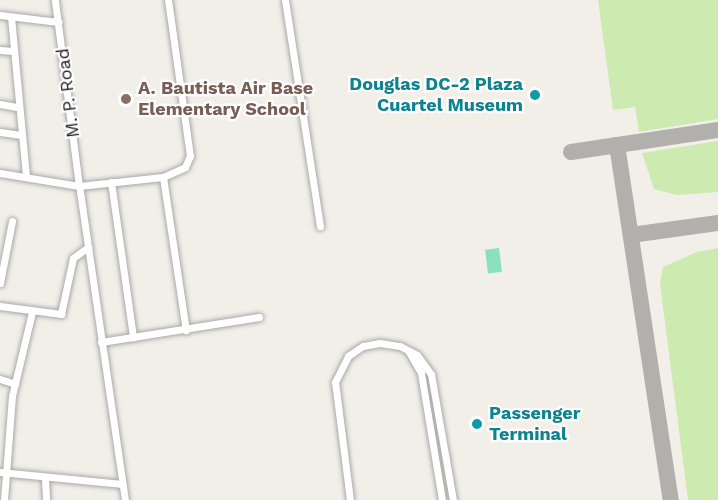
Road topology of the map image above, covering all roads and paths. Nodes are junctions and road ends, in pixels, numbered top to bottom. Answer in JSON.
{"nodes":[{"id":1,"x":55,"y":0,"type":"edge"},
{"id":2,"x":168,"y":0,"type":"edge"},
{"id":3,"x":285,"y":0,"type":"edge"},
{"id":4,"x":0,"y":15,"type":"edge"},
{"id":5,"x":11,"y":17,"type":"junction"},
{"id":6,"x":59,"y":22,"type":"junction"},
{"id":7,"x":0,"y":50,"type":"edge"},
{"id":8,"x":13,"y":51,"type":"junction"},
{"id":9,"x":0,"y":104,"type":"edge"},
{"id":10,"x":17,"y":107,"type":"junction"},
{"id":11,"x":0,"y":132,"type":"edge"},
{"id":12,"x":21,"y":135,"type":"junction"},
{"id":13,"x":0,"y":173,"type":"edge"},
{"id":14,"x":26,"y":177,"type":"junction"},
{"id":15,"x":163,"y":177,"type":"junction"},
{"id":16,"x":111,"y":182,"type":"junction"},
{"id":17,"x":79,"y":186,"type":"junction"},
{"id":18,"x":12,"y":221,"type":"dead end"},
{"id":19,"x":320,"y":226,"type":"dead end"},
{"id":20,"x":88,"y":247,"type":"junction"},
{"id":21,"x":0,"y":283,"type":"edge"},
{"id":22,"x":0,"y":306,"type":"edge"},
{"id":23,"x":32,"y":312,"type":"junction"},
{"id":24,"x":259,"y":317,"type":"dead end"},
{"id":25,"x":186,"y":330,"type":"junction"},
{"id":26,"x":133,"y":337,"type":"junction"},
{"id":27,"x":101,"y":342,"type":"junction"},
{"id":28,"x":408,"y":350,"type":"junction"},
{"id":29,"x":0,"y":380,"type":"edge"},
{"id":30,"x":15,"y":384,"type":"junction"},
{"id":31,"x":2,"y":472,"type":"edge"},
{"id":32,"x":45,"y":478,"type":"junction"},
{"id":33,"x":122,"y":484,"type":"junction"},
{"id":34,"x":4,"y":500,"type":"edge"},
{"id":35,"x":46,"y":500,"type":"edge"},
{"id":36,"x":125,"y":500,"type":"edge"},
{"id":37,"x":350,"y":500,"type":"edge"},
{"id":38,"x":442,"y":500,"type":"edge"},
{"id":39,"x":453,"y":500,"type":"edge"}],
"edges":[{"from":1,"to":6,"type":"street","name":"M. P. Road"},
{"from":2,"to":15,"type":"street"},
{"from":3,"to":19,"type":"street"},
{"from":4,"to":5,"type":"street"},
{"from":5,"to":6,"type":"street"},
{"from":5,"to":8,"type":"street"},
{"from":6,"to":17,"type":"street","name":"M. P. Road"},
{"from":7,"to":8,"type":"street"},
{"from":8,"to":10,"type":"street"},
{"from":9,"to":10,"type":"street"},
{"from":10,"to":12,"type":"street"},
{"from":11,"to":12,"type":"street"},
{"from":12,"to":14,"type":"street"},
{"from":13,"to":14,"type":"street"},
{"from":14,"to":17,"type":"street"},
{"from":15,"to":16,"type":"street"},
{"from":15,"to":25,"type":"street"},
{"from":16,"to":17,"type":"street"},
{"from":16,"to":26,"type":"street"},
{"from":17,"to":20,"type":"street","name":"M. P. Road"},
{"from":18,"to":21,"type":"street"},
{"from":20,"to":23,"type":"street"},
{"from":20,"to":27,"type":"street","name":"M. P. Road"},
{"from":22,"to":23,"type":"street"},
{"from":23,"to":30,"type":"street"},
{"from":24,"to":25,"type":"street"},
{"from":25,"to":26,"type":"street"},
{"from":26,"to":27,"type":"street"},
{"from":27,"to":33,"type":"street","name":"M. P. Road"},
{"from":28,"to":37,"type":"street"},
{"from":28,"to":38,"type":"street"},
{"from":28,"to":39,"type":"street"},
{"from":29,"to":30,"type":"street"},
{"from":30,"to":31,"type":"street"},
{"from":31,"to":32,"type":"street"},
{"from":31,"to":34,"type":"street"},
{"from":32,"to":33,"type":"street"},
{"from":32,"to":35,"type":"street"},
{"from":33,"to":36,"type":"street","name":"M. P. Road"}]}
